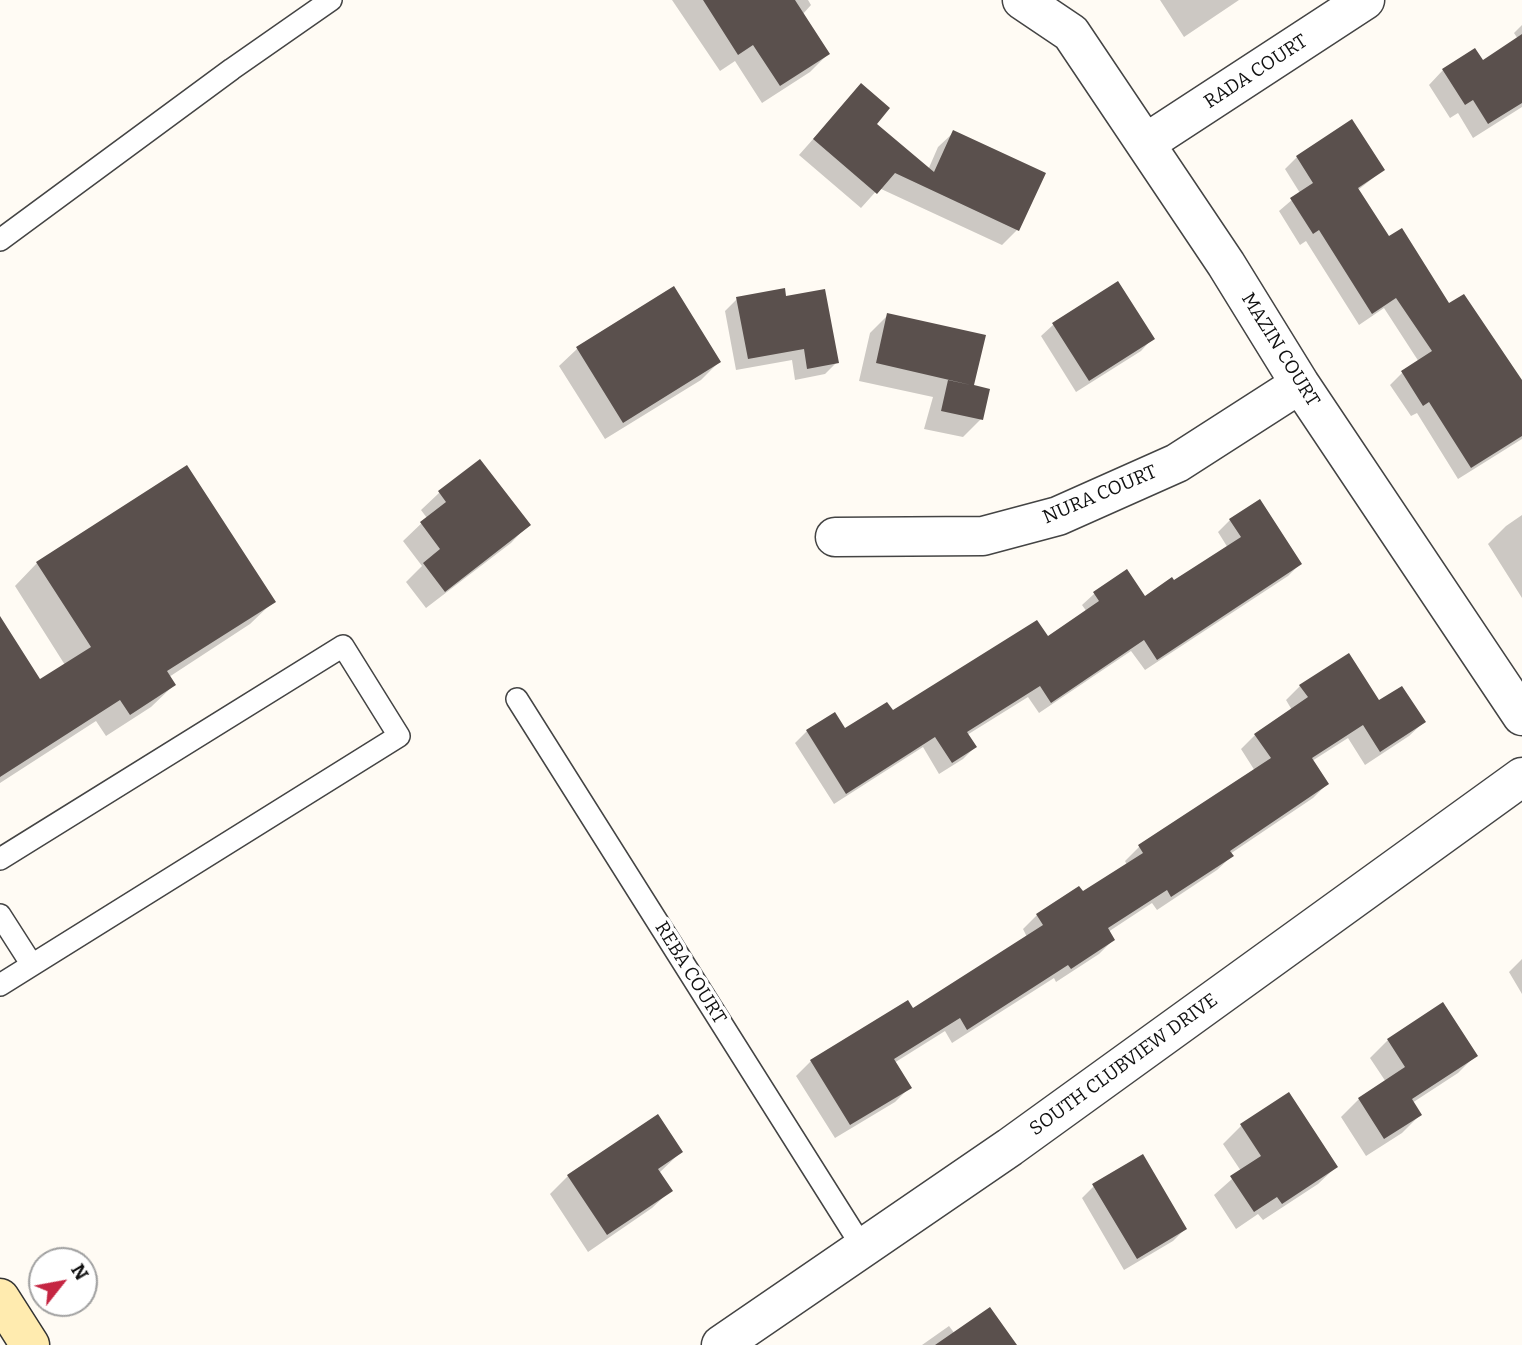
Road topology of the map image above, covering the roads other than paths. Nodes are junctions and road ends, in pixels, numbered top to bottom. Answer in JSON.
{"nodes":[{"id":1,"x":331,"y":0,"type":"edge"},
{"id":2,"x":1022,"y":0,"type":"edge"},
{"id":3,"x":1365,"y":0,"type":"edge"},
{"id":4,"x":1146,"y":144,"type":"junction"},
{"id":5,"x":0,"y":240,"type":"edge"},
{"id":6,"x":1300,"y":384,"type":"junction"},
{"id":7,"x":835,"y":537,"type":"dead end"},
{"id":8,"x":517,"y":699,"type":"dead end"},
{"id":9,"x":1522,"y":716,"type":"edge"},
{"id":10,"x":1522,"y":777,"type":"edge"},
{"id":11,"x":0,"y":859,"type":"edge"},
{"id":12,"x":0,"y":915,"type":"edge"},
{"id":13,"x":32,"y":965,"type":"junction"},
{"id":14,"x":0,"y":985,"type":"edge"},
{"id":15,"x":863,"y":1248,"type":"junction"},
{"id":16,"x":0,"y":1298,"type":"edge"},
{"id":17,"x":30,"y":1345,"type":"edge"},
{"id":18,"x":720,"y":1345,"type":"edge"}],
"edges":[{"from":1,"to":5,"type":"lane"},
{"from":2,"to":4,"type":"street","name":"MAZIN COURT"},
{"from":3,"to":4,"type":"street","name":"RADA COURT"},
{"from":4,"to":6,"type":"street","name":"MAZIN COURT"},
{"from":6,"to":7,"type":"street","name":"NURA COURT"},
{"from":6,"to":9,"type":"street","name":"MAZIN COURT"},
{"from":8,"to":15,"type":"lane","name":"REBA COURT"},
{"from":10,"to":15,"type":"street","name":"SOUTH CLUBVIEW DRIVE"},
{"from":11,"to":13,"type":"lane"},
{"from":12,"to":13,"type":"lane"},
{"from":13,"to":14,"type":"lane"},
{"from":15,"to":18,"type":"street","name":"SOUTH CLUBVIEW DRIVE"},
{"from":16,"to":17,"type":"main road"}]}
